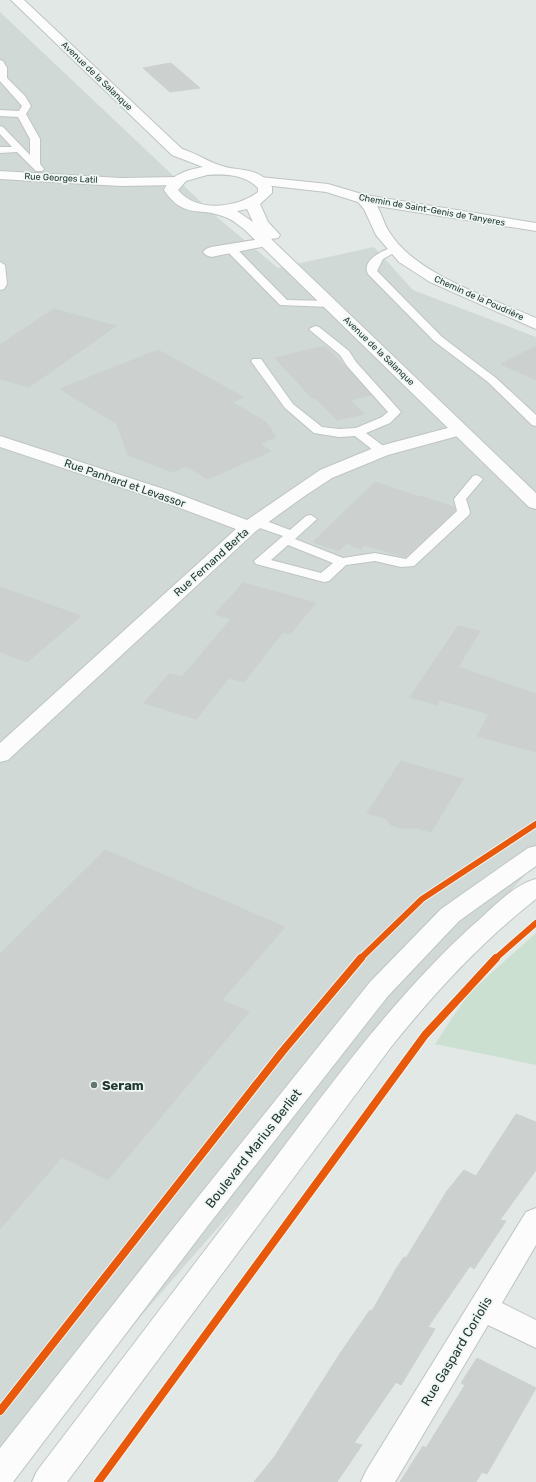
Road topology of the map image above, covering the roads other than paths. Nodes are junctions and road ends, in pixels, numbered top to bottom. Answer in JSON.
{"nodes":[{"id":1,"x":17,"y":0,"type":"edge"},
{"id":2,"x":0,"y":63,"type":"edge"},
{"id":3,"x":0,"y":113,"type":"edge"},
{"id":4,"x":21,"y":114,"type":"junction"},
{"id":5,"x":0,"y":129,"type":"edge"},
{"id":6,"x":19,"y":149,"type":"junction"},
{"id":7,"x":0,"y":150,"type":"edge"},
{"id":8,"x":177,"y":152,"type":"junction"},
{"id":9,"x":221,"y":170,"type":"junction"},
{"id":10,"x":35,"y":171,"type":"junction"},
{"id":11,"x":0,"y":175,"type":"edge"},
{"id":12,"x":177,"y":183,"type":"junction"},
{"id":13,"x":262,"y":187,"type":"junction"},
{"id":14,"x":363,"y":199,"type":"junction"},
{"id":15,"x":252,"y":203,"type":"junction"},
{"id":16,"x":216,"y":209,"type":"junction"},
{"id":17,"x":536,"y":227,"type":"edge"},
{"id":18,"x":266,"y":242,"type":"junction"},
{"id":19,"x":230,"y":248,"type":"junction"},
{"id":20,"x":394,"y":250,"type":"junction"},
{"id":21,"x":211,"y":252,"type":"dead end"},
{"id":22,"x":0,"y":264,"type":"edge"},
{"id":23,"x":0,"y":287,"type":"edge"},
{"id":24,"x":330,"y":304,"type":"junction"},
{"id":25,"x":536,"y":324,"type":"edge"},
{"id":26,"x":315,"y":329,"type":"dead end"},
{"id":27,"x":257,"y":361,"type":"dead end"},
{"id":28,"x":536,"y":422,"type":"edge"},
{"id":29,"x":459,"y":430,"type":"junction"},
{"id":30,"x":358,"y":432,"type":"junction"},
{"id":31,"x":0,"y":441,"type":"edge"},
{"id":32,"x":382,"y":451,"type":"junction"},
{"id":33,"x":477,"y":479,"type":"dead end"},
{"id":34,"x":536,"y":487,"type":"edge"},
{"id":35,"x":536,"y":503,"type":"edge"},
{"id":36,"x":311,"y":519,"type":"dead end"},
{"id":37,"x":252,"y":524,"type":"junction"},
{"id":38,"x":289,"y":537,"type":"junction"},
{"id":39,"x":342,"y":562,"type":"junction"},
{"id":40,"x":3,"y":747,"type":"edge"},
{"id":41,"x":536,"y":854,"type":"edge"},
{"id":42,"x":536,"y":887,"type":"edge"},
{"id":43,"x":536,"y":1220,"type":"edge"},
{"id":44,"x":482,"y":1307,"type":"junction"},
{"id":45,"x":536,"y":1335,"type":"edge"},
{"id":46,"x":0,"y":1473,"type":"edge"},
{"id":47,"x":48,"y":1482,"type":"edge"},
{"id":48,"x":377,"y":1482,"type":"edge"}],
"edges":[{"from":1,"to":8,"type":"main road","name":"Avenue de la Salanque"},
{"from":2,"to":4,"type":"lane"},
{"from":3,"to":4,"type":"lane"},
{"from":4,"to":10,"type":"lane"},
{"from":5,"to":6,"type":"lane"},
{"from":6,"to":7,"type":"lane"},
{"from":6,"to":10,"type":"lane"},
{"from":8,"to":9,"type":"main road"},
{"from":8,"to":12,"type":"main road"},
{"from":9,"to":12,"type":"main road"},
{"from":9,"to":13,"type":"main road"},
{"from":10,"to":11,"type":"main road","name":"Rue Georges Latil"},
{"from":10,"to":12,"type":"main road","name":"Rue Georges Latil"},
{"from":12,"to":16,"type":"main road"},
{"from":13,"to":14,"type":"main road","name":"Chemin de Saint-Genis de Tanyeres"},
{"from":13,"to":15,"type":"main road"},
{"from":14,"to":17,"type":"main road","name":"Chemin de Saint-Genis de Tanyeres"},
{"from":14,"to":20,"type":"main road","name":"Chemin de la Poudrière"},
{"from":15,"to":16,"type":"main road"},
{"from":15,"to":34,"type":"main road","name":"Avenue de la Salanque"},
{"from":16,"to":18,"type":"main road","name":"Avenue de la Salanque"},
{"from":18,"to":19,"type":"main road"},
{"from":18,"to":24,"type":"main road","name":"Avenue de la Salanque"},
{"from":19,"to":21,"type":"main road"},
{"from":19,"to":24,"type":"lane"},
{"from":20,"to":25,"type":"main road","name":"Chemin de la Poudrière"},
{"from":20,"to":28,"type":"lane"},
{"from":22,"to":23,"type":"lane"},
{"from":24,"to":29,"type":"main road","name":"Avenue de la Salanque"},
{"from":26,"to":30,"type":"lane"},
{"from":27,"to":30,"type":"lane"},
{"from":29,"to":32,"type":"main road","name":"Rue Fernand Berta"},
{"from":29,"to":35,"type":"main road","name":"Avenue de la Salanque"},
{"from":30,"to":32,"type":"lane"},
{"from":31,"to":37,"type":"main road","name":"Rue Panhard et Levassor"},
{"from":32,"to":37,"type":"main road","name":"Rue Fernand Berta"},
{"from":33,"to":39,"type":"lane"},
{"from":36,"to":38,"type":"lane"},
{"from":37,"to":38,"type":"lane"},
{"from":37,"to":40,"type":"main road","name":"Rue Fernand Berta"},
{"from":38,"to":39,"type":"lane"},
{"from":38,"to":39,"type":"lane"},
{"from":41,"to":46,"type":"main road","name":"Boulevard Marius Berliet"},
{"from":42,"to":47,"type":"main road"},
{"from":43,"to":44,"type":"main road","name":"Rue Gaspard Coriolis"},
{"from":44,"to":45,"type":"main road"},
{"from":44,"to":48,"type":"main road","name":"Rue Gaspard Coriolis"}]}
